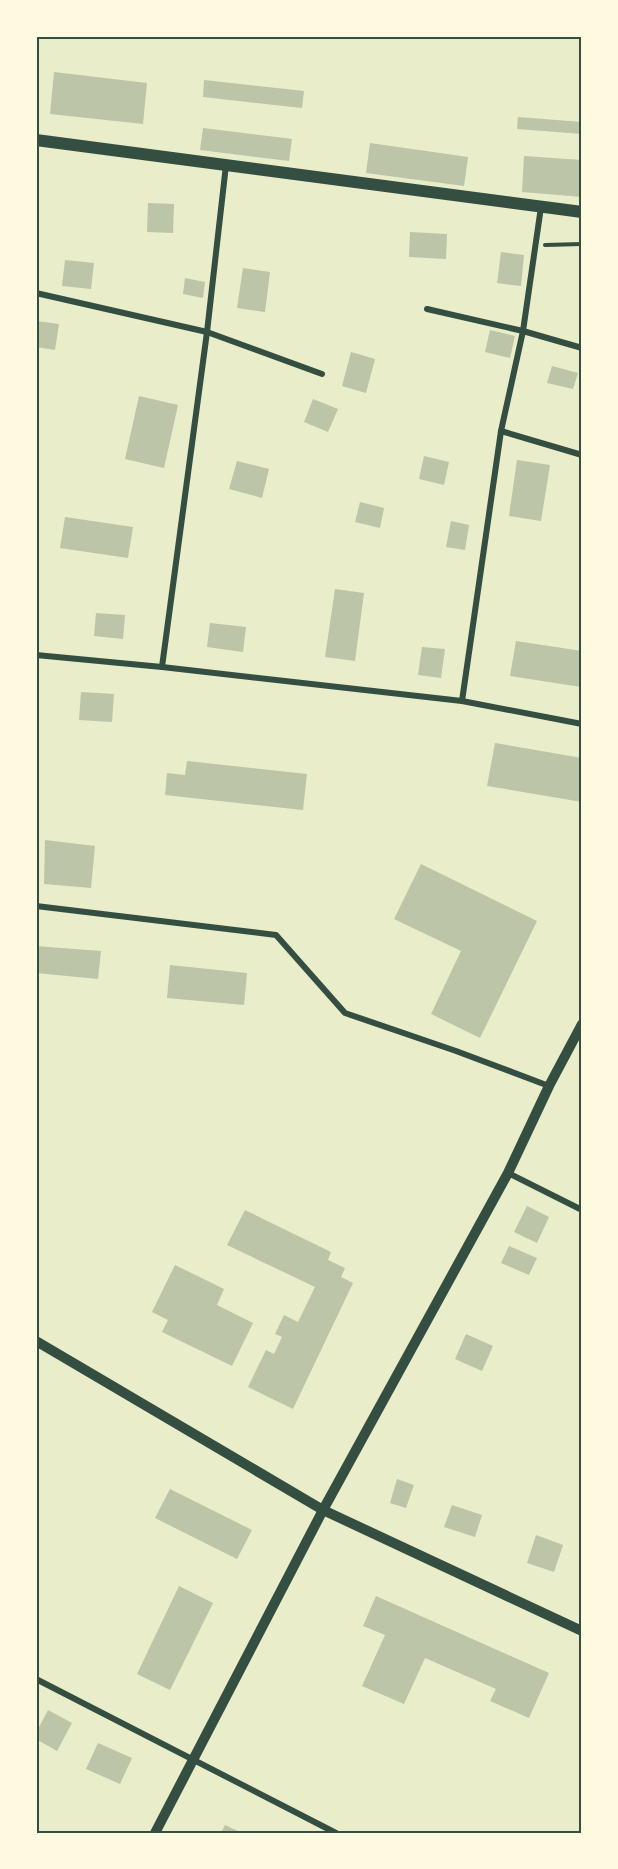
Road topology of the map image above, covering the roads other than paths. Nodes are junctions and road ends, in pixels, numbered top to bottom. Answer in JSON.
{"nodes":[{"id":1,"x":36,"y":140,"type":"edge"},
{"id":2,"x":226,"y":165,"type":"junction"},
{"id":3,"x":541,"y":207,"type":"junction"},
{"id":4,"x":582,"y":212,"type":"edge"},
{"id":5,"x":36,"y":293,"type":"edge"},
{"id":6,"x":427,"y":309,"type":"dead end"},
{"id":7,"x":523,"y":331,"type":"junction"},
{"id":8,"x":207,"y":332,"type":"junction"},
{"id":9,"x":582,"y":348,"type":"edge"},
{"id":10,"x":322,"y":374,"type":"dead end"},
{"id":11,"x":501,"y":431,"type":"junction"},
{"id":12,"x":582,"y":455,"type":"edge"},
{"id":13,"x":36,"y":655,"type":"edge"},
{"id":14,"x":162,"y":667,"type":"junction"},
{"id":15,"x":462,"y":701,"type":"junction"},
{"id":16,"x":582,"y":724,"type":"edge"},
{"id":17,"x":36,"y":906,"type":"edge"},
{"id":18,"x":582,"y":1024,"type":"edge"},
{"id":19,"x":549,"y":1086,"type":"junction"},
{"id":20,"x":508,"y":1173,"type":"junction"},
{"id":21,"x":582,"y":1210,"type":"edge"},
{"id":22,"x":36,"y":1341,"type":"edge"},
{"id":23,"x":323,"y":1510,"type":"junction"},
{"id":24,"x":582,"y":1631,"type":"edge"},
{"id":25,"x":36,"y":1679,"type":"edge"},
{"id":26,"x":193,"y":1760,"type":"junction"},
{"id":27,"x":155,"y":1833,"type":"edge"},
{"id":28,"x":336,"y":1833,"type":"edge"}],
"edges":[{"from":1,"to":2,"type":"main road"},
{"from":2,"to":3,"type":"main road"},
{"from":2,"to":8,"type":"street"},
{"from":3,"to":4,"type":"main road"},
{"from":3,"to":7,"type":"street"},
{"from":5,"to":8,"type":"street"},
{"from":6,"to":7,"type":"street"},
{"from":7,"to":9,"type":"street"},
{"from":7,"to":11,"type":"street"},
{"from":8,"to":10,"type":"street"},
{"from":8,"to":14,"type":"street"},
{"from":11,"to":12,"type":"street"},
{"from":11,"to":15,"type":"street"},
{"from":13,"to":14,"type":"street"},
{"from":14,"to":15,"type":"street"},
{"from":15,"to":16,"type":"street"},
{"from":17,"to":19,"type":"street"},
{"from":18,"to":19,"type":"street"},
{"from":19,"to":20,"type":"street"},
{"from":20,"to":21,"type":"street"},
{"from":20,"to":23,"type":"street"},
{"from":22,"to":23,"type":"street"},
{"from":23,"to":24,"type":"street"},
{"from":23,"to":26,"type":"street"},
{"from":25,"to":26,"type":"street"},
{"from":26,"to":27,"type":"street"},
{"from":26,"to":28,"type":"street"}]}
